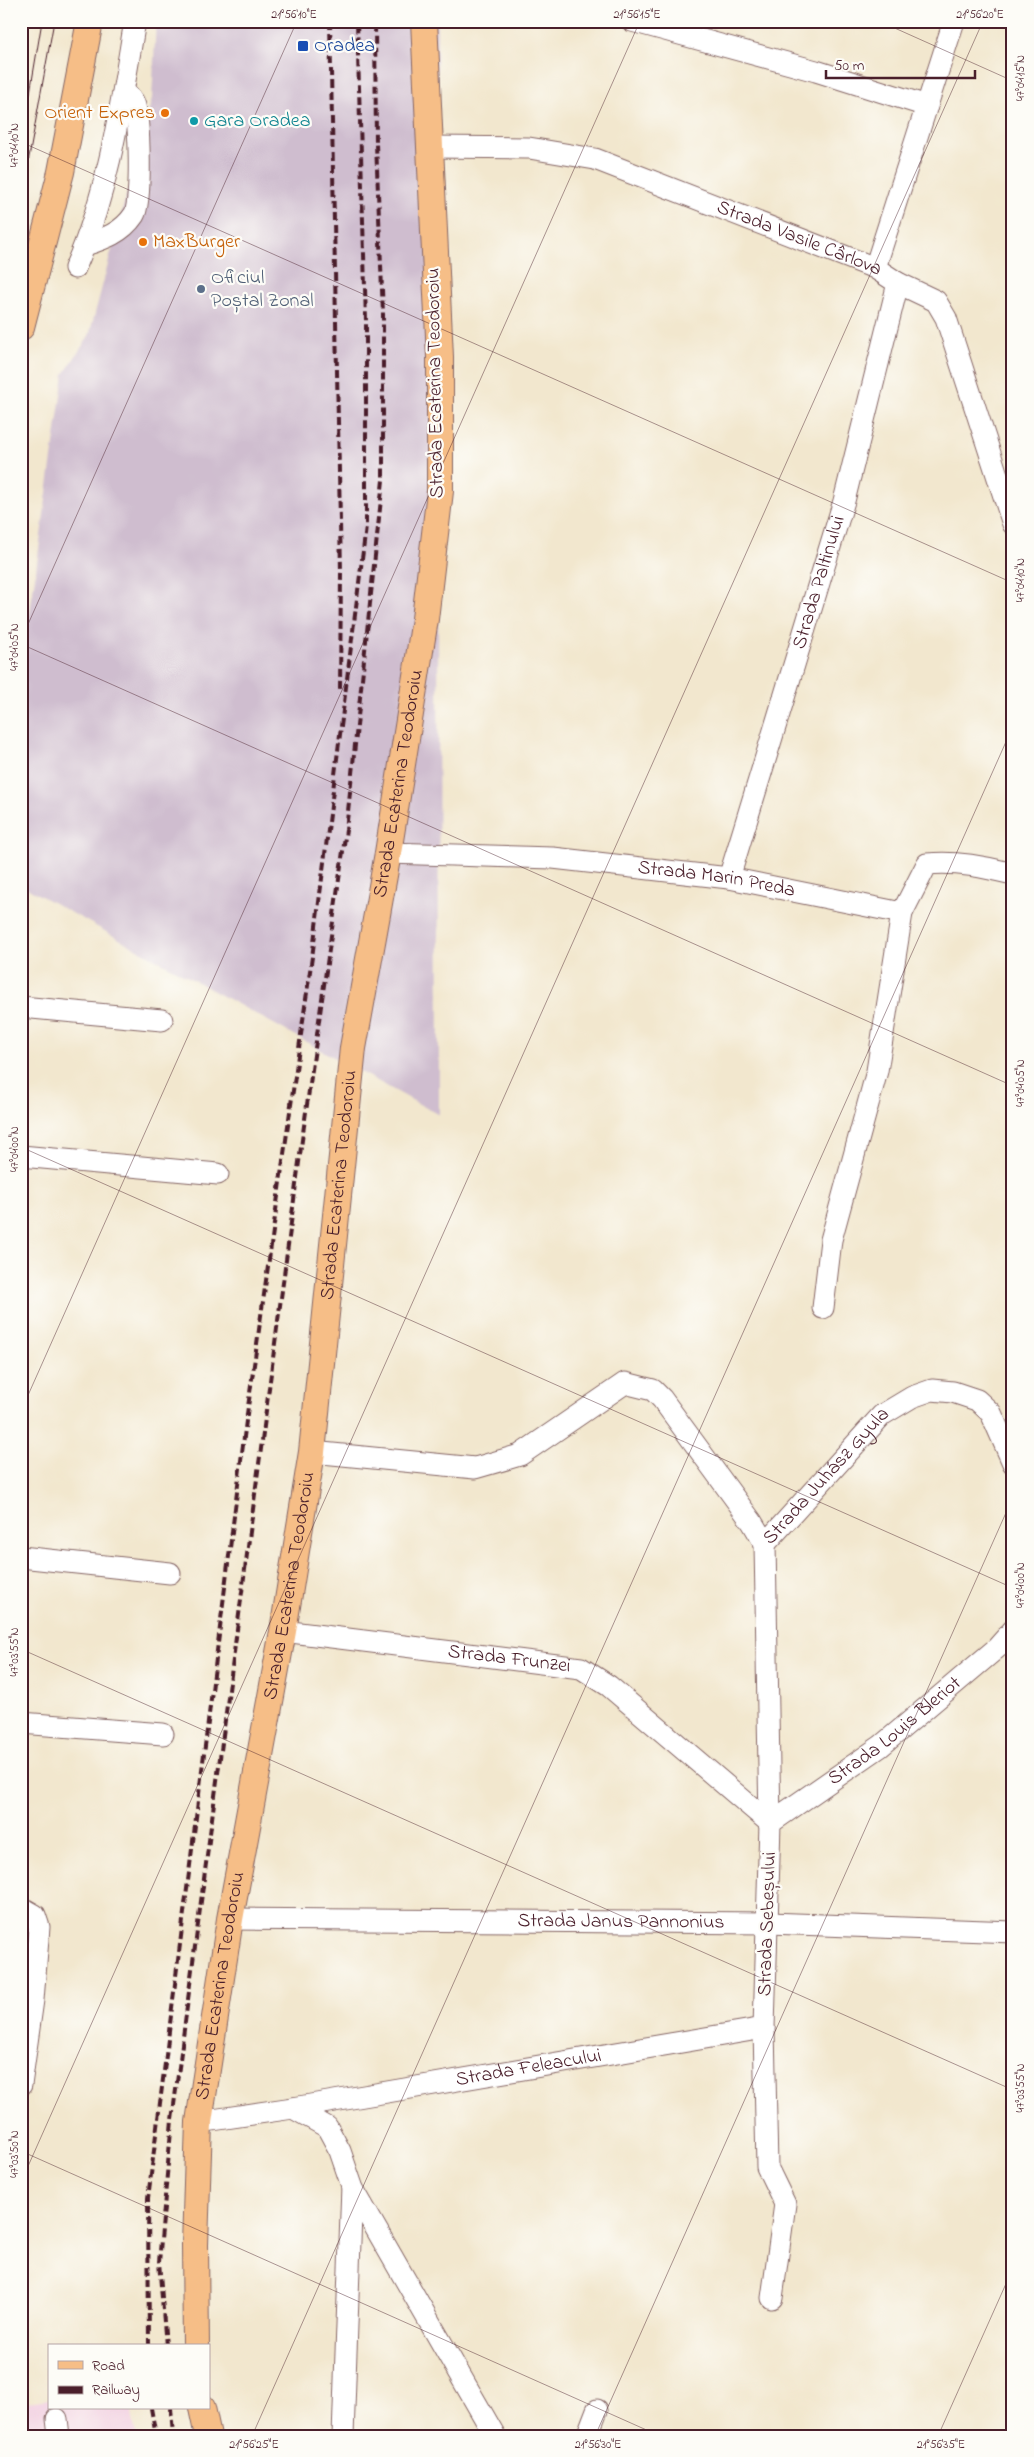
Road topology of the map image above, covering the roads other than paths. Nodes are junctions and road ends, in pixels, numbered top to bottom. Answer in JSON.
{"nodes":[{"id":1,"x":90,"y":21,"type":"edge"},
{"id":2,"x":135,"y":21,"type":"edge"},
{"id":3,"x":424,"y":21,"type":"edge"},
{"id":4,"x":632,"y":21,"type":"edge"},
{"id":5,"x":954,"y":21,"type":"edge"},
{"id":6,"x":124,"y":92,"type":"junction"},
{"id":7,"x":927,"y":106,"type":"junction"},
{"id":8,"x":429,"y":147,"type":"junction"},
{"id":9,"x":85,"y":245,"type":"junction"},
{"id":10,"x":75,"y":268,"type":"dead end"},
{"id":11,"x":875,"y":268,"type":"junction"},
{"id":12,"x":898,"y":283,"type":"junction"},
{"id":13,"x":23,"y":320,"type":"edge"},
{"id":14,"x":1013,"y":524,"type":"edge"},
{"id":15,"x":388,"y":853,"type":"junction"},
{"id":16,"x":1013,"y":874,"type":"edge"},
{"id":17,"x":729,"y":878,"type":"junction"},
{"id":18,"x":902,"y":913,"type":"junction"},
{"id":19,"x":21,"y":1007,"type":"edge"},
{"id":20,"x":162,"y":1020,"type":"dead end"},
{"id":21,"x":21,"y":1156,"type":"edge"},
{"id":22,"x":218,"y":1174,"type":"dead end"},
{"id":23,"x":823,"y":1308,"type":"dead end"},
{"id":24,"x":312,"y":1452,"type":"junction"},
{"id":25,"x":1013,"y":1463,"type":"edge"},
{"id":26,"x":765,"y":1544,"type":"junction"},
{"id":27,"x":21,"y":1557,"type":"edge"},
{"id":28,"x":170,"y":1573,"type":"dead end"},
{"id":29,"x":1013,"y":1630,"type":"edge"},
{"id":30,"x":283,"y":1631,"type":"junction"},
{"id":31,"x":21,"y":1724,"type":"edge"},
{"id":32,"x":163,"y":1734,"type":"dead end"},
{"id":33,"x":770,"y":1823,"type":"junction"},
{"id":34,"x":21,"y":1907,"type":"edge"},
{"id":35,"x":230,"y":1919,"type":"junction"},
{"id":36,"x":769,"y":1923,"type":"junction"},
{"id":37,"x":1013,"y":1932,"type":"edge"},
{"id":38,"x":764,"y":2028,"type":"junction"},
{"id":39,"x":21,"y":2084,"type":"edge"},
{"id":40,"x":293,"y":2108,"type":"junction"},
{"id":41,"x":199,"y":2122,"type":"junction"},
{"id":42,"x":352,"y":2186,"type":"junction"},
{"id":43,"x":772,"y":2298,"type":"dead end"},
{"id":44,"x":196,"y":2344,"type":"edge"},
{"id":45,"x":202,"y":2410,"type":"edge"},
{"id":46,"x":597,"y":2410,"type":"dead end"},
{"id":47,"x":208,"y":2436,"type":"edge"},
{"id":48,"x":343,"y":2436,"type":"edge"},
{"id":49,"x":495,"y":2436,"type":"edge"},
{"id":50,"x":587,"y":2436,"type":"edge"}],
"edges":[{"from":1,"to":13,"type":"main road"},
{"from":2,"to":6,"type":"street"},
{"from":3,"to":8,"type":"main road","name":"Strada Ecaterina Teodoroiu"},
{"from":4,"to":7,"type":"street"},
{"from":5,"to":7,"type":"street"},
{"from":6,"to":9,"type":"street"},
{"from":6,"to":9,"type":"street"},
{"from":7,"to":11,"type":"street"},
{"from":8,"to":11,"type":"street","name":"Strada Vasile Cârlova"},
{"from":8,"to":15,"type":"main road","name":"Strada Ecaterina Teodoroiu"},
{"from":9,"to":10,"type":"street"},
{"from":11,"to":12,"type":"street","name":"Strada Vasile Cârlova"},
{"from":12,"to":14,"type":"street","name":"Strada Vasile Cârlova"},
{"from":12,"to":17,"type":"street","name":"Strada Paltinului"},
{"from":15,"to":17,"type":"street","name":"Strada Marin Preda"},
{"from":15,"to":24,"type":"main road","name":"Strada Ecaterina Teodoroiu"},
{"from":16,"to":18,"type":"street"},
{"from":17,"to":18,"type":"street","name":"Strada Marin Preda"},
{"from":18,"to":23,"type":"street"},
{"from":19,"to":20,"type":"street"},
{"from":21,"to":22,"type":"street"},
{"from":24,"to":26,"type":"street","name":"Strada Juhász Gyula"},
{"from":24,"to":30,"type":"main road","name":"Strada Ecaterina Teodoroiu"},
{"from":25,"to":26,"type":"street","name":"Strada Juhász Gyula"},
{"from":26,"to":33,"type":"street","name":"Strada Sebeșului"},
{"from":27,"to":28,"type":"street"},
{"from":29,"to":33,"type":"street","name":"Strada Louis Bleriot"},
{"from":30,"to":33,"type":"street","name":"Strada Frunzei"},
{"from":30,"to":35,"type":"main road","name":"Strada Ecaterina Teodoroiu"},
{"from":31,"to":32,"type":"street"},
{"from":33,"to":36,"type":"street","name":"Strada Sebeșului"},
{"from":34,"to":39,"type":"street"},
{"from":35,"to":36,"type":"street","name":"Strada Janus Pannonius"},
{"from":35,"to":41,"type":"main road","name":"Strada Ecaterina Teodoroiu"},
{"from":36,"to":37,"type":"street","name":"Strada Janus Pannonius"},
{"from":36,"to":38,"type":"street","name":"Strada Sebeșului"},
{"from":38,"to":40,"type":"street","name":"Strada Feleacului"},
{"from":38,"to":43,"type":"street","name":"Strada Sebeșului"},
{"from":40,"to":41,"type":"street","name":"Strada Feleacului"},
{"from":40,"to":42,"type":"street"},
{"from":41,"to":44,"type":"main road","name":"Strada Ecaterina Teodoroiu"},
{"from":42,"to":48,"type":"street"},
{"from":42,"to":49,"type":"street"},
{"from":45,"to":47,"type":"main road"},
{"from":46,"to":50,"type":"street"}]}
